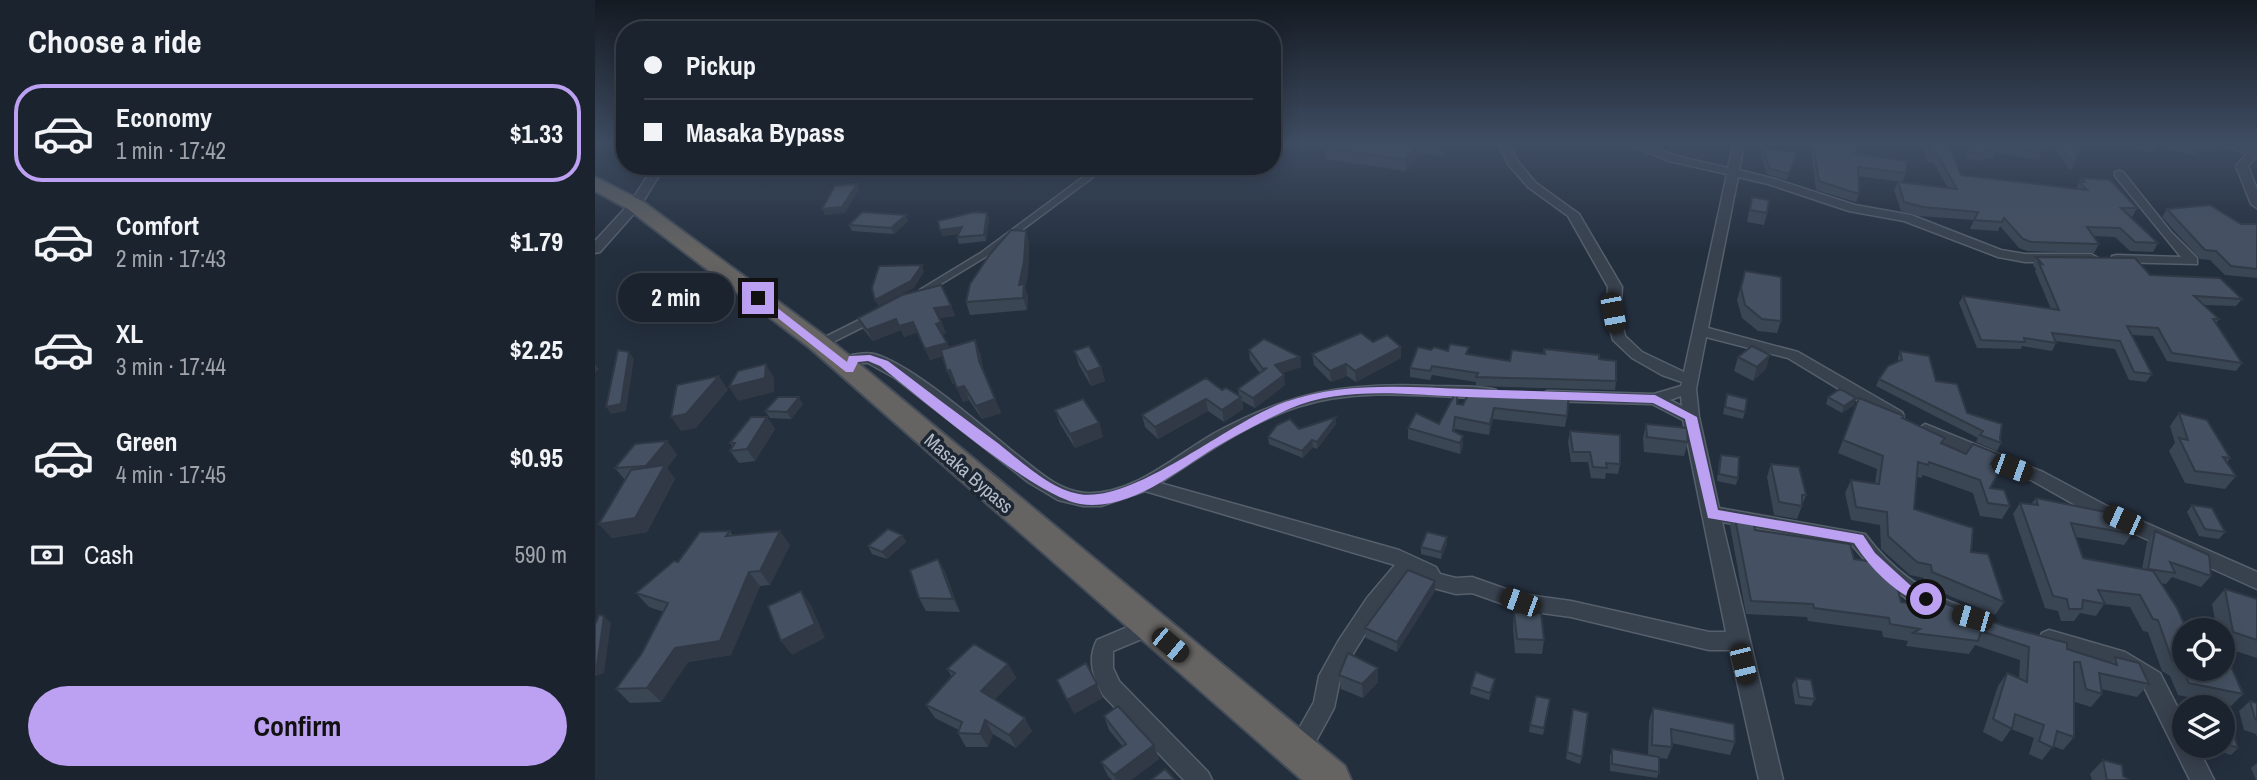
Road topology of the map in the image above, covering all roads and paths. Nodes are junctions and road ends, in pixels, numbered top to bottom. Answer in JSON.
{"nodes":[{"id":1,"x":651,"y":179,"type":"edge"},
{"id":2,"x":1085,"y":179,"type":"edge"},
{"id":3,"x":1527,"y":179,"type":"edge"},
{"id":4,"x":1730,"y":179,"type":"edge"},
{"id":5,"x":1762,"y":179,"type":"edge"},
{"id":6,"x":2123,"y":179,"type":"edge"},
{"id":7,"x":2247,"y":179,"type":"edge"},
{"id":8,"x":595,"y":183,"type":"edge"},
{"id":9,"x":2257,"y":204,"type":"edge"},
{"id":10,"x":635,"y":205,"type":"junction"},
{"id":11,"x":595,"y":249,"type":"edge"},
{"id":12,"x":914,"y":296,"type":"edge"},
{"id":13,"x":879,"y":314,"type":"edge"},
{"id":14,"x":1701,"y":331,"type":"junction"},
{"id":15,"x":820,"y":345,"type":"junction"},
{"id":16,"x":849,"y":370,"type":"junction"},
{"id":17,"x":1689,"y":385,"type":"junction"},
{"id":18,"x":1506,"y":395,"type":"edge"},
{"id":19,"x":1532,"y":396,"type":"edge"},
{"id":20,"x":1655,"y":399,"type":"junction"},
{"id":21,"x":1691,"y":417,"type":"junction"},
{"id":22,"x":1145,"y":485,"type":"junction"},
{"id":23,"x":1713,"y":514,"type":"junction"},
{"id":24,"x":1407,"y":564,"type":"junction"},
{"id":25,"x":2257,"y":581,"type":"edge"},
{"id":26,"x":1972,"y":618,"type":"edge"},
{"id":27,"x":1149,"y":627,"type":"junction"},
{"id":28,"x":2024,"y":632,"type":"edge"},
{"id":29,"x":1738,"y":641,"type":"junction"},
{"id":30,"x":2172,"y":719,"type":"edge"},
{"id":31,"x":2191,"y":758,"type":"edge"},
{"id":32,"x":1324,"y":775,"type":"edge"},
{"id":33,"x":1200,"y":780,"type":"edge"},
{"id":34,"x":1772,"y":780,"type":"edge"},
{"id":35,"x":2202,"y":780,"type":"edge"}],
"edges":[{"from":1,"to":10,"type":"street"},
{"from":2,"to":12,"type":"lane"},
{"from":3,"to":17,"type":"street"},
{"from":4,"to":14,"type":"street"},
{"from":5,"to":6,"type":"street"},
{"from":7,"to":9,"type":"street"},
{"from":8,"to":10,"type":"highway","name":"Masaka Bypass"},
{"from":10,"to":11,"type":"street"},
{"from":10,"to":15,"type":"highway","name":"Masaka Bypass"},
{"from":13,"to":15,"type":"lane"},
{"from":14,"to":17,"type":"street"},
{"from":14,"to":25,"type":"street"},
{"from":15,"to":16,"type":"highway","name":"Masaka Bypass"},
{"from":16,"to":22,"type":"street"},
{"from":16,"to":27,"type":"highway","name":"Masaka Bypass"},
{"from":17,"to":20,"type":"street"},
{"from":17,"to":21,"type":"street"},
{"from":18,"to":22,"type":"street"},
{"from":19,"to":20,"type":"street"},
{"from":20,"to":21,"type":"street"},
{"from":21,"to":23,"type":"street"},
{"from":22,"to":24,"type":"street"},
{"from":23,"to":26,"type":"street"},
{"from":23,"to":29,"type":"street"},
{"from":24,"to":29,"type":"street"},
{"from":24,"to":32,"type":"street"},
{"from":27,"to":32,"type":"highway","name":"Masaka Bypass"},
{"from":27,"to":33,"type":"street"},
{"from":28,"to":30,"type":"street"},
{"from":29,"to":34,"type":"street"},
{"from":31,"to":35,"type":"street"}]}
